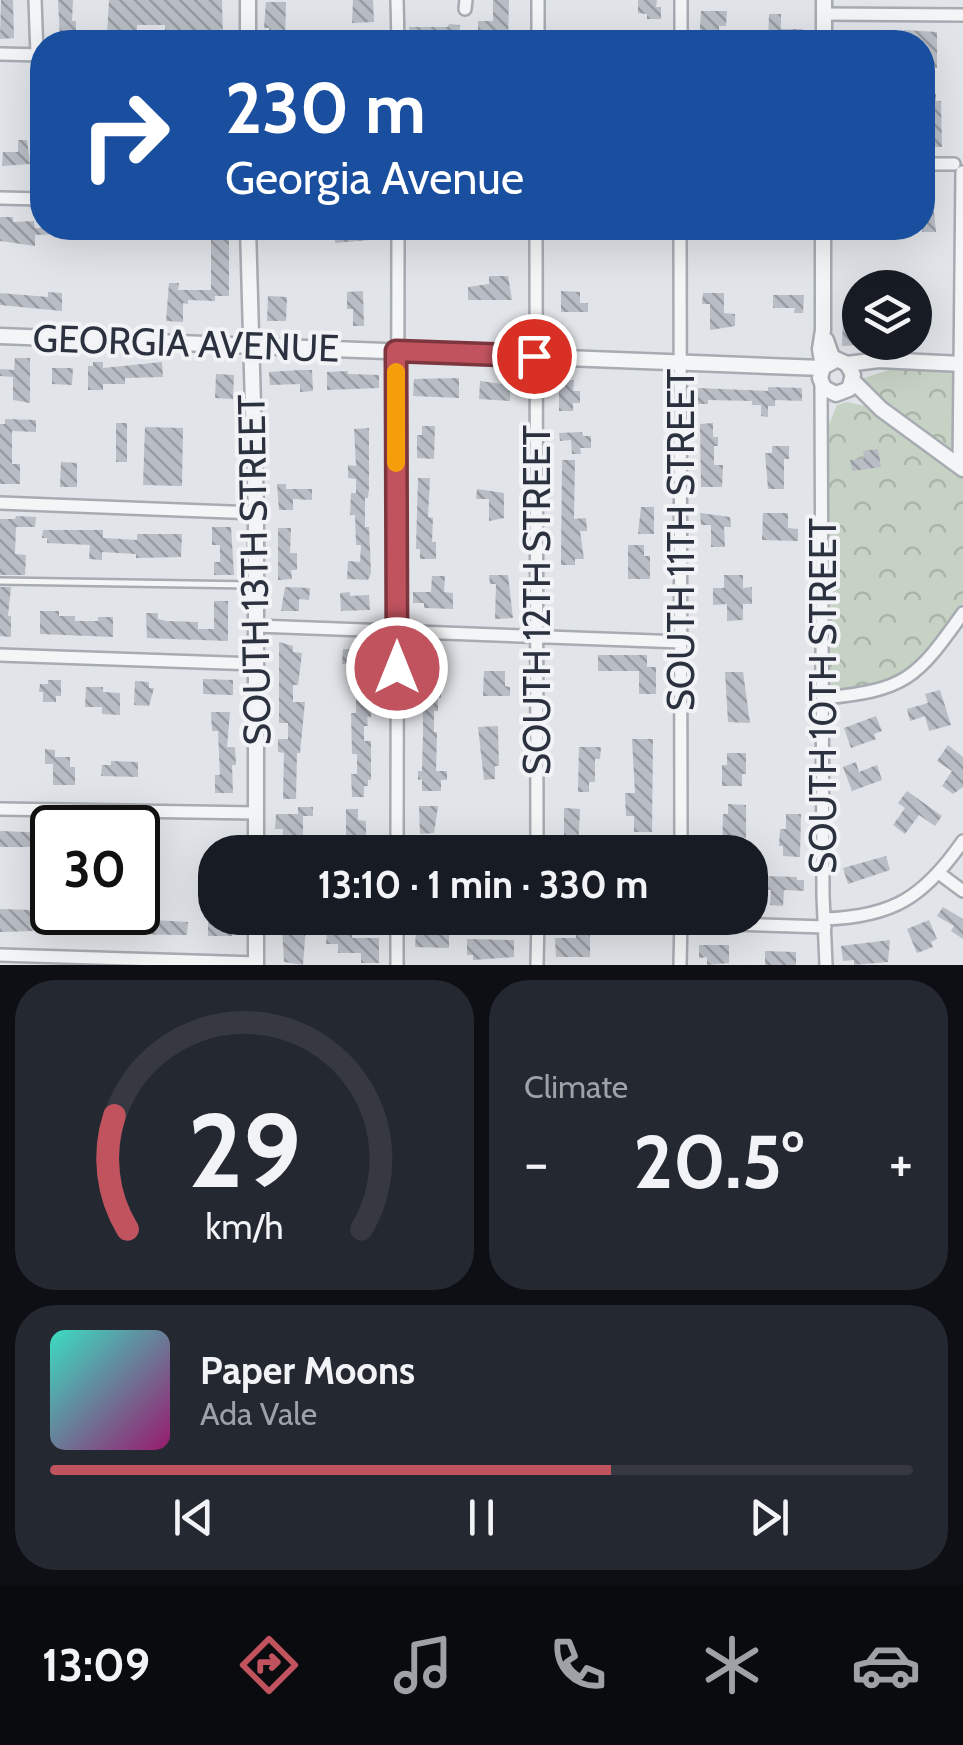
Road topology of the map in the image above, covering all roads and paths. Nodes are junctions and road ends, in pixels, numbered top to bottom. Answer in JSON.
{"nodes":[{"id":1,"x":35,"y":0,"type":"edge"},
{"id":2,"x":248,"y":0,"type":"edge"},
{"id":3,"x":398,"y":0,"type":"edge"},
{"id":4,"x":538,"y":0,"type":"edge"},
{"id":5,"x":681,"y":0,"type":"edge"},
{"id":6,"x":824,"y":7,"type":"edge"},
{"id":7,"x":963,"y":14,"type":"edge"},
{"id":8,"x":38,"y":30,"type":"edge"},
{"id":9,"x":248,"y":30,"type":"edge"},
{"id":10,"x":398,"y":30,"type":"edge"},
{"id":11,"x":538,"y":30,"type":"edge"},
{"id":12,"x":681,"y":30,"type":"edge"},
{"id":13,"x":0,"y":54,"type":"edge"},
{"id":14,"x":30,"y":55,"type":"edge"},
{"id":15,"x":935,"y":165,"type":"edge"},
{"id":16,"x":960,"y":166,"type":"edge"},
{"id":17,"x":0,"y":198,"type":"edge"},
{"id":18,"x":30,"y":199,"type":"edge"},
{"id":19,"x":248,"y":240,"type":"edge"},
{"id":20,"x":398,"y":240,"type":"edge"},
{"id":21,"x":536,"y":240,"type":"edge"},
{"id":22,"x":680,"y":240,"type":"edge"},
{"id":23,"x":824,"y":240,"type":"edge"},
{"id":24,"x":0,"y":336,"type":"edge"},
{"id":25,"x":251,"y":344,"type":"junction"},
{"id":26,"x":396,"y":351,"type":"junction"},
{"id":27,"x":534,"y":356,"type":"junction"},
{"id":28,"x":679,"y":360,"type":"junction"},
{"id":29,"x":892,"y":363,"type":"junction"},
{"id":30,"x":962,"y":364,"type":"edge"},
{"id":31,"x":828,"y":371,"type":"junction"},
{"id":32,"x":853,"y":380,"type":"junction"},
{"id":33,"x":839,"y":394,"type":"junction"},
{"id":34,"x":881,"y":409,"type":"junction"},
{"id":35,"x":821,"y":426,"type":"junction"},
{"id":36,"x":961,"y":468,"type":"edge"},
{"id":37,"x":0,"y":504,"type":"edge"},
{"id":38,"x":256,"y":513,"type":"junction"},
{"id":39,"x":0,"y":581,"type":"edge"},
{"id":40,"x":256,"y":585,"type":"junction"},
{"id":41,"x":963,"y":614,"type":"edge"},
{"id":42,"x":257,"y":626,"type":"junction"},
{"id":43,"x":397,"y":632,"type":"junction"},
{"id":44,"x":537,"y":636,"type":"junction"},
{"id":45,"x":682,"y":642,"type":"junction"},
{"id":46,"x":0,"y":654,"type":"edge"},
{"id":47,"x":256,"y":664,"type":"junction"},
{"id":48,"x":824,"y":698,"type":"junction"},
{"id":49,"x":0,"y":809,"type":"edge"},
{"id":50,"x":256,"y":814,"type":"junction"},
{"id":51,"x":256,"y":835,"type":"edge"},
{"id":52,"x":397,"y":835,"type":"edge"},
{"id":53,"x":538,"y":835,"type":"edge"},
{"id":54,"x":681,"y":835,"type":"edge"},
{"id":55,"x":963,"y":842,"type":"edge"},
{"id":56,"x":940,"y":874,"type":"junction"},
{"id":57,"x":963,"y":890,"type":"edge"},
{"id":58,"x":768,"y":922,"type":"edge"},
{"id":59,"x":825,"y":923,"type":"junction"},
{"id":60,"x":256,"y":935,"type":"edge"},
{"id":61,"x":397,"y":935,"type":"edge"},
{"id":62,"x":540,"y":935,"type":"edge"},
{"id":63,"x":680,"y":935,"type":"edge"},
{"id":64,"x":0,"y":955,"type":"edge"},
{"id":65,"x":256,"y":964,"type":"edge"},
{"id":66,"x":397,"y":965,"type":"edge"},
{"id":67,"x":537,"y":965,"type":"edge"},
{"id":68,"x":680,"y":965,"type":"edge"},
{"id":69,"x":826,"y":965,"type":"edge"}],
"edges":[{"from":1,"to":8,"type":"street"},
{"from":2,"to":9,"type":"street"},
{"from":3,"to":10,"type":"street"},
{"from":4,"to":11,"type":"street"},
{"from":5,"to":12,"type":"street"},
{"from":6,"to":7,"type":"street"},
{"from":13,"to":14,"type":"street"},
{"from":15,"to":16,"type":"street"},
{"from":16,"to":30,"type":"street"},
{"from":17,"to":18,"type":"street"},
{"from":19,"to":25,"type":"street","name":"SOUTH 13TH STREET"},
{"from":20,"to":26,"type":"street"},
{"from":21,"to":27,"type":"street","name":"SOUTH 12TH STREET"},
{"from":22,"to":28,"type":"street","name":"SOUTH 11TH STREET"},
{"from":23,"to":31,"type":"street","name":"SOUTH 10TH STREET"},
{"from":24,"to":25,"type":"street","name":"GEORGIA AVENUE"},
{"from":25,"to":26,"type":"street","name":"GEORGIA AVENUE"},
{"from":25,"to":38,"type":"street","name":"SOUTH 13TH STREET"},
{"from":26,"to":27,"type":"street","name":"GEORGIA AVENUE"},
{"from":26,"to":43,"type":"street"},
{"from":27,"to":28,"type":"street","name":"GEORGIA AVENUE"},
{"from":27,"to":44,"type":"street","name":"SOUTH 12TH STREET"},
{"from":28,"to":31,"type":"street","name":"GEORGIA AVENUE"},
{"from":28,"to":45,"type":"street","name":"SOUTH 11TH STREET"},
{"from":29,"to":30,"type":"street","name":"GEORGIA AVENUE"},
{"from":29,"to":31,"type":"street","name":"GEORGIA AVENUE"},
{"from":29,"to":32,"type":"street","name":"GEORGIA AVENUE"},
{"from":30,"to":36,"type":"street"},
{"from":31,"to":32,"type":"street"},
{"from":31,"to":33,"type":"street"},
{"from":31,"to":35,"type":"street","name":"SOUTH 10TH STREET"},
{"from":32,"to":33,"type":"street"},
{"from":32,"to":34,"type":"street"},
{"from":33,"to":34,"type":"street"},
{"from":33,"to":35,"type":"street","name":"SOUTH 10TH STREET"},
{"from":34,"to":36,"type":"street"},
{"from":35,"to":48,"type":"street","name":"SOUTH 10TH STREET"},
{"from":37,"to":38,"type":"street"},
{"from":38,"to":40,"type":"street","name":"SOUTH 13TH STREET"},
{"from":39,"to":40,"type":"lane"},
{"from":40,"to":42,"type":"street","name":"SOUTH 13TH STREET"},
{"from":41,"to":48,"type":"street"},
{"from":42,"to":43,"type":"street"},
{"from":42,"to":47,"type":"street","name":"SOUTH 13TH STREET"},
{"from":43,"to":44,"type":"street"},
{"from":43,"to":52,"type":"street"},
{"from":44,"to":45,"type":"street"},
{"from":44,"to":53,"type":"street","name":"SOUTH 12TH STREET"},
{"from":45,"to":54,"type":"street","name":"SOUTH 11TH STREET"},
{"from":46,"to":47,"type":"street"},
{"from":47,"to":50,"type":"street","name":"SOUTH 13TH STREET"},
{"from":48,"to":59,"type":"street","name":"SOUTH 10TH STREET"},
{"from":49,"to":50,"type":"street"},
{"from":50,"to":51,"type":"street","name":"SOUTH 13TH STREET"},
{"from":55,"to":56,"type":"street"},
{"from":56,"to":57,"type":"street"},
{"from":56,"to":59,"type":"street"},
{"from":58,"to":59,"type":"street"},
{"from":59,"to":69,"type":"street","name":"SOUTH 10TH STREET"},
{"from":60,"to":65,"type":"street"},
{"from":61,"to":66,"type":"street"},
{"from":62,"to":67,"type":"street"},
{"from":63,"to":68,"type":"street"},
{"from":64,"to":65,"type":"street"}]}
